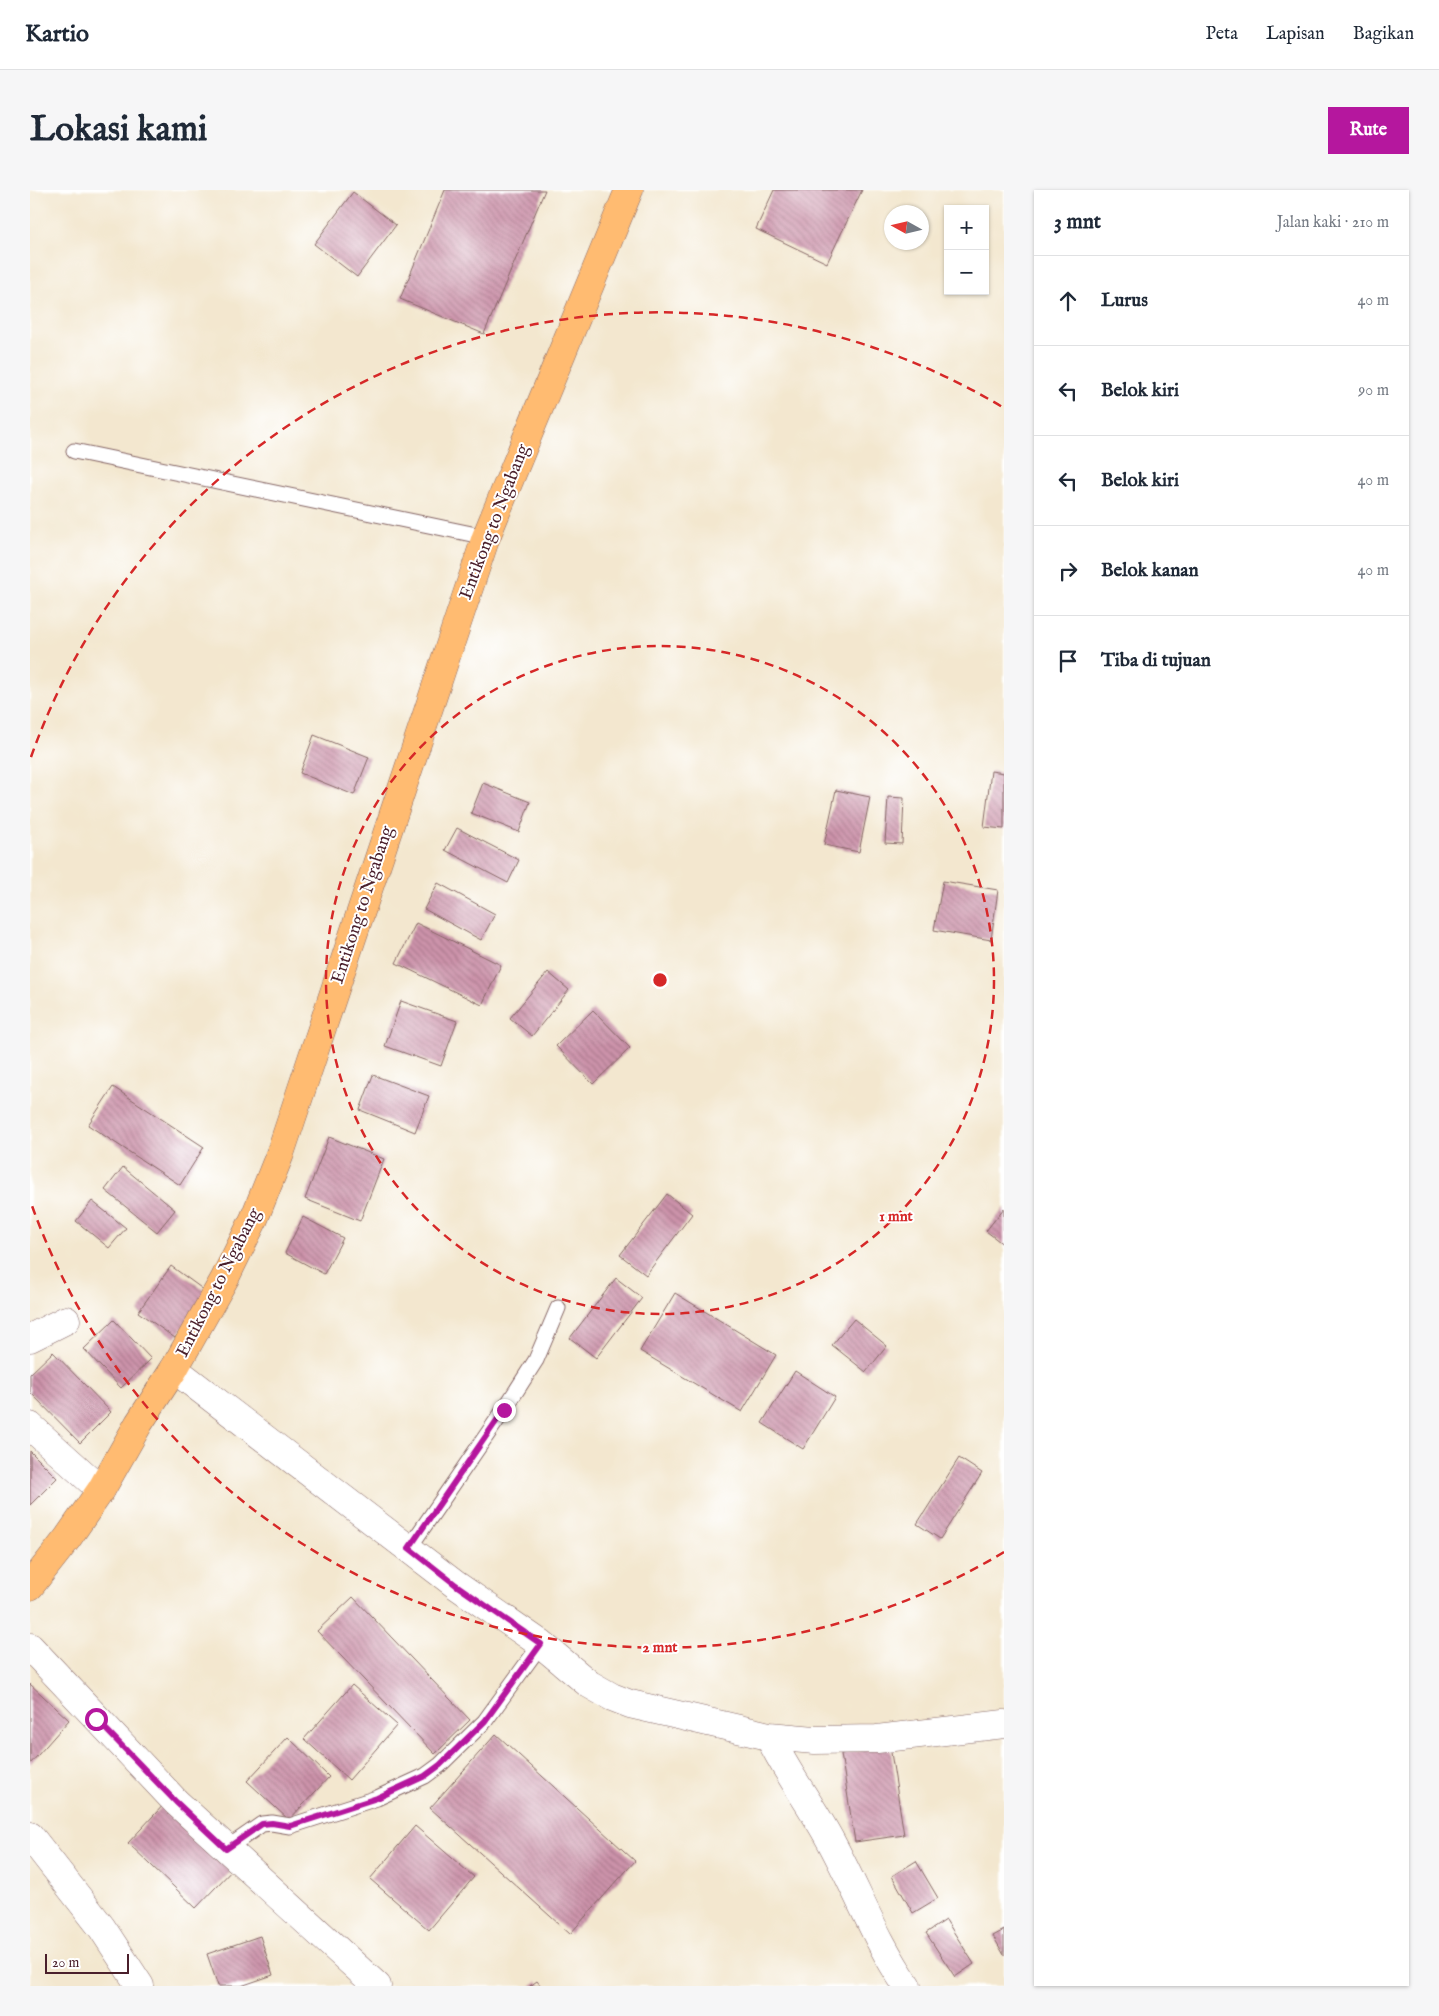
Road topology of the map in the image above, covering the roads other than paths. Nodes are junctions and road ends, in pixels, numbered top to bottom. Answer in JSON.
{"nodes":[{"id":1,"x":629,"y":190,"type":"edge"},
{"id":2,"x":74,"y":450,"type":"dead end"},
{"id":3,"x":486,"y":538,"type":"junction"},
{"id":4,"x":558,"y":1308,"type":"dead end"},
{"id":5,"x":66,"y":1320,"type":"dead end"},
{"id":6,"x":30,"y":1338,"type":"edge"},
{"id":7,"x":174,"y":1369,"type":"junction"},
{"id":8,"x":30,"y":1426,"type":"edge"},
{"id":9,"x":101,"y":1490,"type":"junction"},
{"id":10,"x":409,"y":1548,"type":"junction"},
{"id":11,"x":30,"y":1586,"type":"edge"},
{"id":12,"x":541,"y":1644,"type":"junction"},
{"id":13,"x":30,"y":1647,"type":"edge"},
{"id":14,"x":1004,"y":1724,"type":"edge"},
{"id":15,"x":769,"y":1736,"type":"junction"},
{"id":16,"x":30,"y":1836,"type":"edge"},
{"id":17,"x":226,"y":1849,"type":"junction"},
{"id":18,"x":140,"y":1986,"type":"edge"},
{"id":19,"x":377,"y":1986,"type":"edge"},
{"id":20,"x":907,"y":1986,"type":"edge"}],
"edges":[{"from":1,"to":3,"type":"highway","name":"Entikong to Ngabang"},
{"from":2,"to":3,"type":"lane"},
{"from":3,"to":7,"type":"highway","name":"Entikong to Ngabang"},
{"from":4,"to":10,"type":"lane"},
{"from":5,"to":6,"type":"street"},
{"from":7,"to":9,"type":"highway","name":"Entikong to Ngabang"},
{"from":7,"to":10,"type":"street"},
{"from":8,"to":9,"type":"street"},
{"from":9,"to":11,"type":"highway","name":"Entikong to Ngabang"},
{"from":10,"to":12,"type":"street"},
{"from":12,"to":15,"type":"street"},
{"from":12,"to":17,"type":"lane"},
{"from":13,"to":17,"type":"street"},
{"from":14,"to":15,"type":"street"},
{"from":15,"to":20,"type":"street"},
{"from":16,"to":18,"type":"street"},
{"from":17,"to":19,"type":"street"}]}
